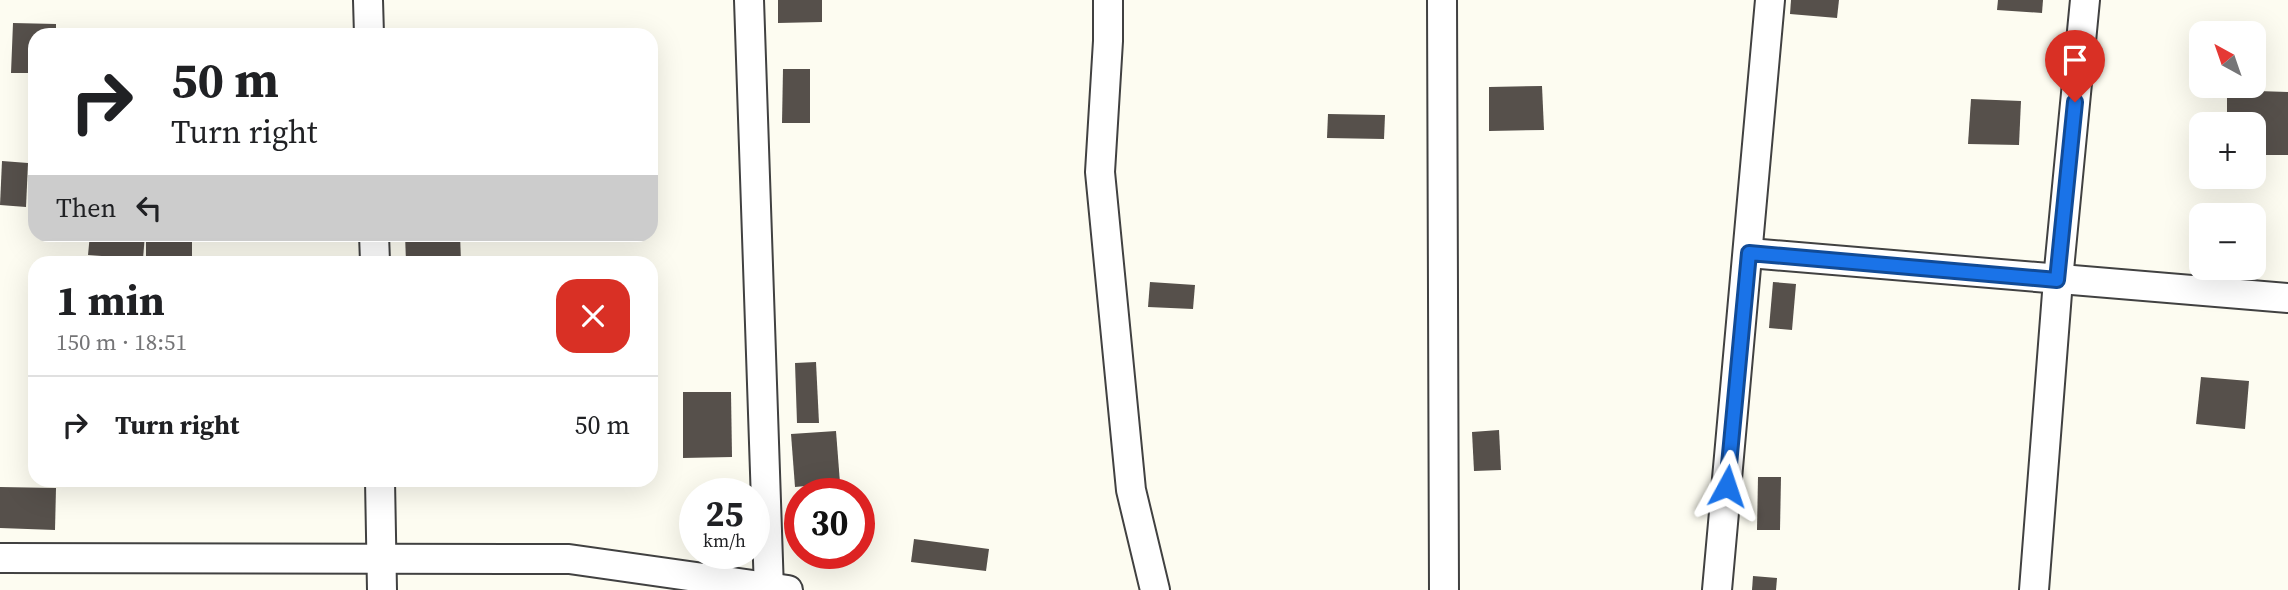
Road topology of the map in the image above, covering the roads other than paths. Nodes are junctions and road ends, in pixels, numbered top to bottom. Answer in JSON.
{"nodes":[{"id":1,"x":369,"y":0,"type":"edge"},
{"id":2,"x":749,"y":0,"type":"edge"},
{"id":3,"x":1108,"y":0,"type":"edge"},
{"id":4,"x":1442,"y":0,"type":"edge"},
{"id":5,"x":1770,"y":0,"type":"edge"},
{"id":6,"x":2085,"y":0,"type":"edge"},
{"id":7,"x":369,"y":28,"type":"edge"},
{"id":8,"x":1749,"y":253,"type":"junction"},
{"id":9,"x":2057,"y":280,"type":"junction"},
{"id":10,"x":2288,"y":298,"type":"edge"},
{"id":11,"x":380,"y":487,"type":"edge"},
{"id":12,"x":0,"y":558,"type":"edge"},
{"id":13,"x":382,"y":559,"type":"junction"},
{"id":14,"x":775,"y":588,"type":"edge"},
{"id":15,"x":382,"y":590,"type":"edge"},
{"id":16,"x":1155,"y":590,"type":"edge"},
{"id":17,"x":1444,"y":590,"type":"edge"},
{"id":18,"x":1717,"y":590,"type":"edge"},
{"id":19,"x":2034,"y":590,"type":"edge"}],
"edges":[{"from":1,"to":7,"type":"street"},
{"from":2,"to":14,"type":"street"},
{"from":3,"to":16,"type":"street"},
{"from":4,"to":17,"type":"street"},
{"from":5,"to":8,"type":"street"},
{"from":6,"to":9,"type":"street"},
{"from":8,"to":9,"type":"street"},
{"from":8,"to":18,"type":"street"},
{"from":9,"to":10,"type":"street"},
{"from":9,"to":19,"type":"street"},
{"from":11,"to":13,"type":"street"},
{"from":12,"to":13,"type":"street"},
{"from":13,"to":14,"type":"street"},
{"from":13,"to":15,"type":"street"}]}
